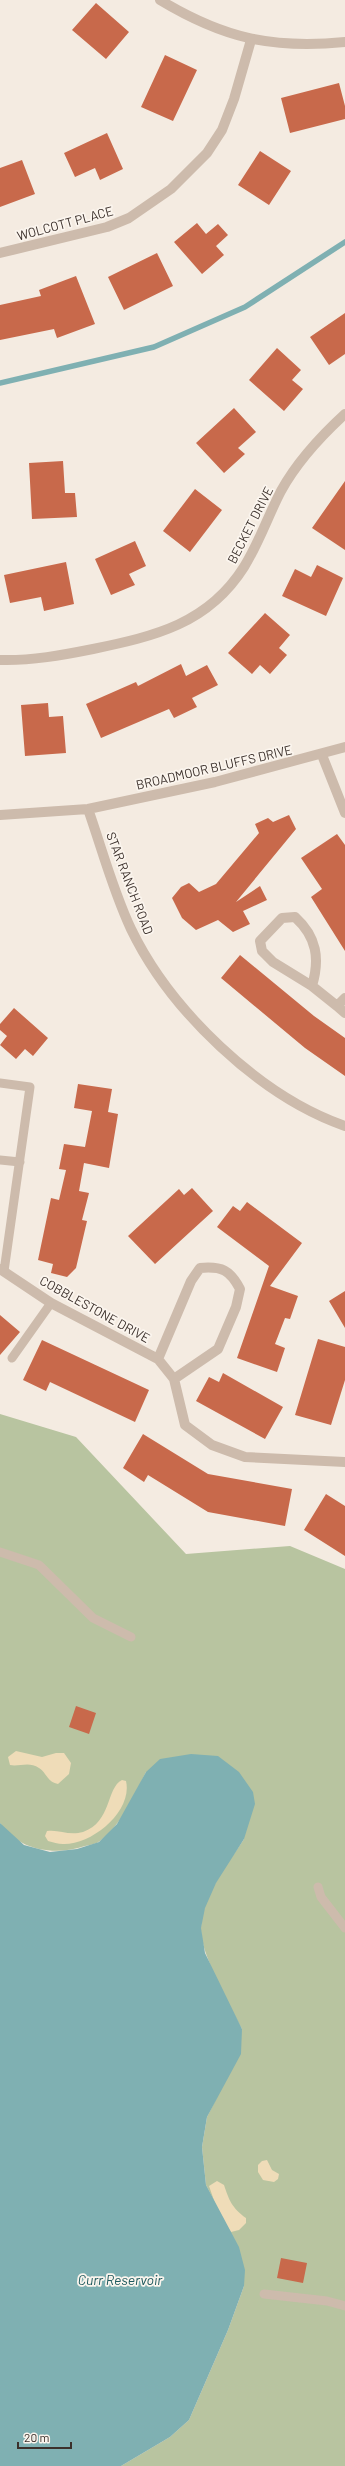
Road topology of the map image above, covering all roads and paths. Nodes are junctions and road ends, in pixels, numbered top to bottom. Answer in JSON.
{"nodes":[{"id":1,"x":160,"y":0,"type":"edge"},
{"id":2,"x":251,"y":40,"type":"junction"},
{"id":3,"x":345,"y":42,"type":"edge"},
{"id":4,"x":0,"y":253,"type":"edge"},
{"id":5,"x":345,"y":414,"type":"edge"},
{"id":6,"x":0,"y":660,"type":"edge"},
{"id":7,"x":344,"y":750,"type":"edge"},
{"id":8,"x":322,"y":755,"type":"junction"},
{"id":9,"x":88,"y":809,"type":"junction"},
{"id":10,"x":345,"y":813,"type":"edge"},
{"id":11,"x":0,"y":816,"type":"edge"},
{"id":12,"x":312,"y":986,"type":"junction"},
{"id":13,"x":345,"y":998,"type":"edge"},
{"id":14,"x":341,"y":1009,"type":"edge"},
{"id":15,"x":0,"y":1083,"type":"edge"},
{"id":16,"x":345,"y":1126,"type":"edge"},
{"id":17,"x":0,"y":1160,"type":"edge"},
{"id":18,"x":20,"y":1162,"type":"junction"},
{"id":19,"x":2,"y":1270,"type":"edge"},
{"id":20,"x":51,"y":1303,"type":"junction"},
{"id":21,"x":12,"y":1358,"type":"dead end"},
{"id":22,"x":158,"y":1359,"type":"junction"},
{"id":23,"x":174,"y":1378,"type":"junction"},
{"id":24,"x":345,"y":1462,"type":"edge"},
{"id":25,"x":0,"y":1552,"type":"edge"},
{"id":26,"x":131,"y":1637,"type":"dead end"},
{"id":27,"x":318,"y":1887,"type":"dead end"},
{"id":28,"x":345,"y":1928,"type":"edge"},
{"id":29,"x":264,"y":2294,"type":"dead end"},
{"id":30,"x":345,"y":2306,"type":"edge"}],
"edges":[{"from":1,"to":2,"type":"street"},
{"from":2,"to":3,"type":"street"},
{"from":2,"to":4,"type":"street","name":"WOLCOTT PLACE"},
{"from":5,"to":6,"type":"street","name":"BECKET DRIVE"},
{"from":7,"to":8,"type":"street","name":"BROADMOOR BLUFFS DRIVE"},
{"from":8,"to":9,"type":"street","name":"BROADMOOR BLUFFS DRIVE"},
{"from":8,"to":10,"type":"street"},
{"from":9,"to":11,"type":"street"},
{"from":9,"to":16,"type":"street","name":"STAR RANCH ROAD"},
{"from":12,"to":12,"type":"street"},
{"from":12,"to":14,"type":"street"},
{"from":13,"to":14,"type":"street"},
{"from":15,"to":18,"type":"lane"},
{"from":17,"to":18,"type":"lane"},
{"from":18,"to":19,"type":"lane"},
{"from":19,"to":20,"type":"street","name":"COBBLESTONE DRIVE"},
{"from":20,"to":21,"type":"lane"},
{"from":20,"to":22,"type":"street","name":"COBBLESTONE DRIVE"},
{"from":22,"to":23,"type":"street","name":"COBBLESTONE DRIVE"},
{"from":22,"to":23,"type":"street","name":"COBBLESTONE DRIVE"},
{"from":23,"to":24,"type":"street","name":"COBBLESTONE DRIVE"},
{"from":25,"to":26,"type":"lane"},
{"from":27,"to":28,"type":"lane"},
{"from":29,"to":30,"type":"lane"}]}
